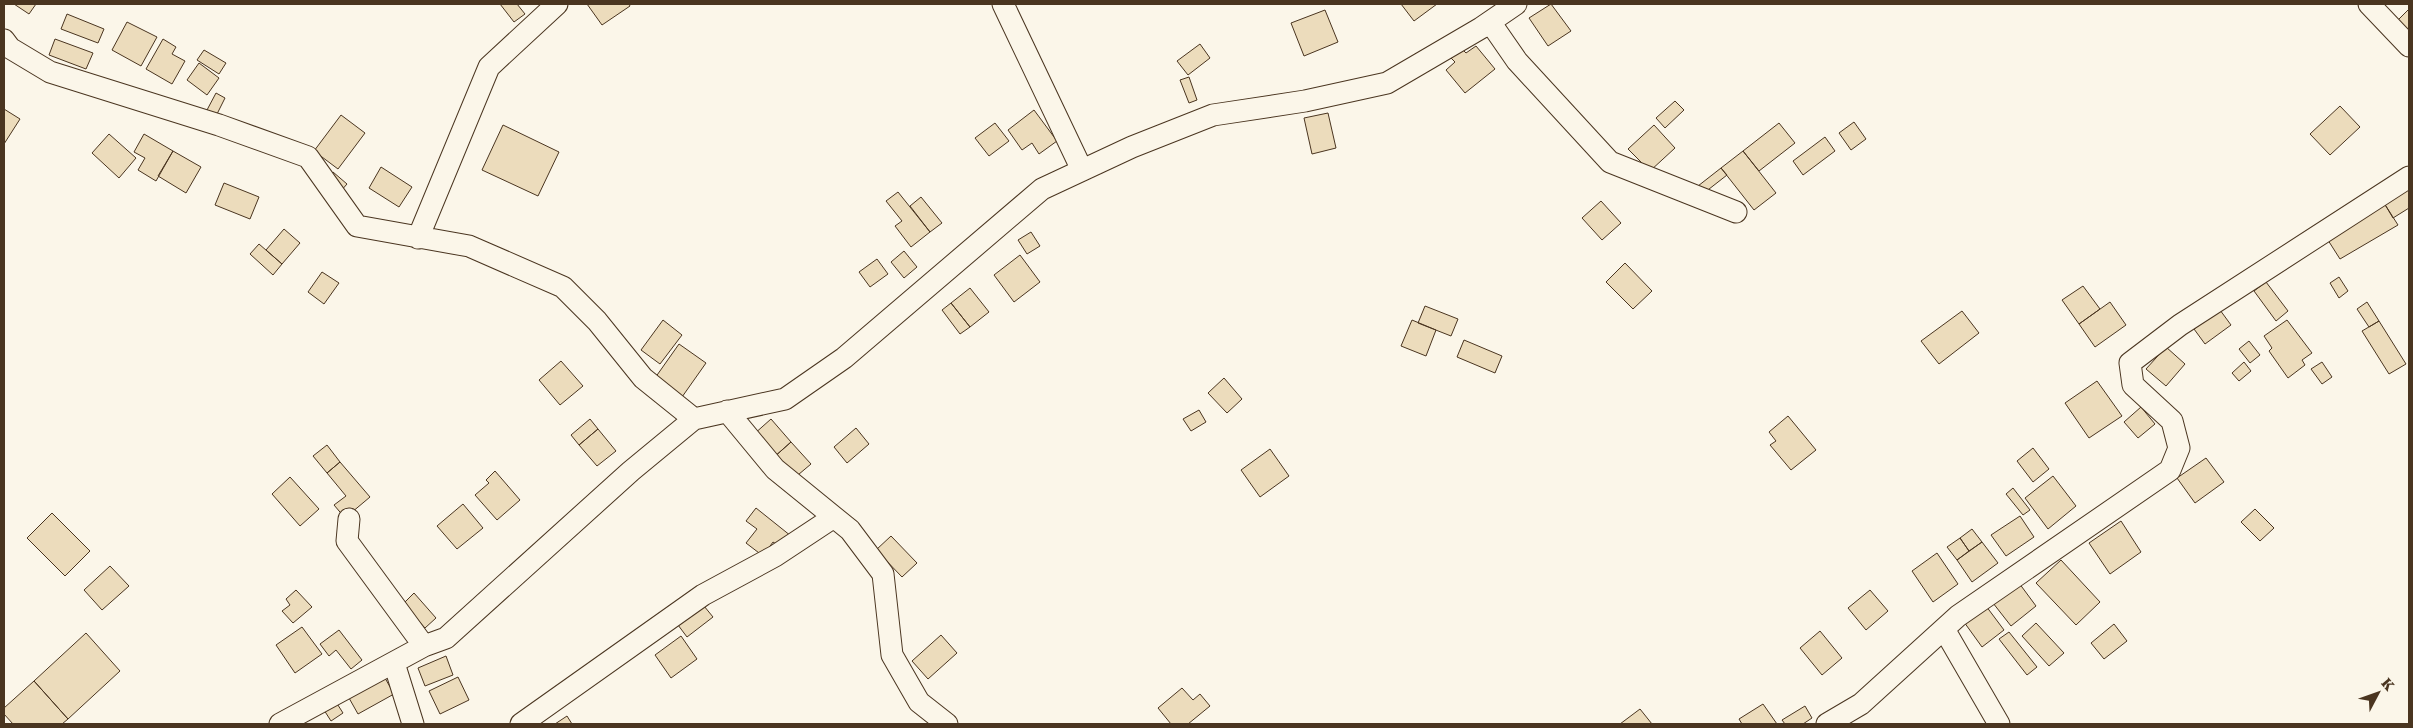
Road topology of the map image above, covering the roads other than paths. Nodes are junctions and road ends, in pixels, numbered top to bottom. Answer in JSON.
{"nodes":[{"id":1,"x":557,"y":4,"type":"edge"},
{"id":2,"x":1003,"y":4,"type":"edge"},
{"id":3,"x":1516,"y":4,"type":"edge"},
{"id":4,"x":2369,"y":4,"type":"edge"},
{"id":5,"x":1490,"y":22,"type":"junction"},
{"id":6,"x":4,"y":40,"type":"edge"},
{"id":7,"x":2409,"y":46,"type":"edge"},
{"id":8,"x":1082,"y":170,"type":"junction"},
{"id":9,"x":2409,"y":177,"type":"edge"},
{"id":10,"x":1736,"y":212,"type":"dead end"},
{"id":11,"x":418,"y":238,"type":"junction"},
{"id":12,"x":728,"y":411,"type":"junction"},
{"id":13,"x":694,"y":419,"type":"junction"},
{"id":14,"x":834,"y":517,"type":"junction"},
{"id":15,"x":349,"y":519,"type":"dead end"},
{"id":16,"x":1944,"y":629,"type":"junction"},
{"id":17,"x":424,"y":646,"type":"junction"},
{"id":18,"x":394,"y":663,"type":"junction"},
{"id":19,"x":280,"y":724,"type":"edge"},
{"id":20,"x":412,"y":724,"type":"edge"},
{"id":21,"x":521,"y":724,"type":"edge"},
{"id":22,"x":947,"y":724,"type":"edge"},
{"id":23,"x":1827,"y":724,"type":"edge"},
{"id":24,"x":1999,"y":724,"type":"edge"}],
"edges":[{"from":1,"to":11,"type":"street"},
{"from":2,"to":8,"type":"street"},
{"from":3,"to":5,"type":"street"},
{"from":4,"to":7,"type":"street"},
{"from":5,"to":8,"type":"street"},
{"from":5,"to":10,"type":"street"},
{"from":6,"to":11,"type":"street"},
{"from":8,"to":12,"type":"street"},
{"from":9,"to":16,"type":"street"},
{"from":11,"to":13,"type":"street"},
{"from":12,"to":13,"type":"street"},
{"from":12,"to":14,"type":"street"},
{"from":13,"to":17,"type":"street"},
{"from":14,"to":21,"type":"street"},
{"from":14,"to":22,"type":"street"},
{"from":15,"to":17,"type":"street"},
{"from":16,"to":23,"type":"street"},
{"from":16,"to":24,"type":"street"},
{"from":17,"to":18,"type":"street"},
{"from":18,"to":19,"type":"street"},
{"from":18,"to":20,"type":"street"}]}
